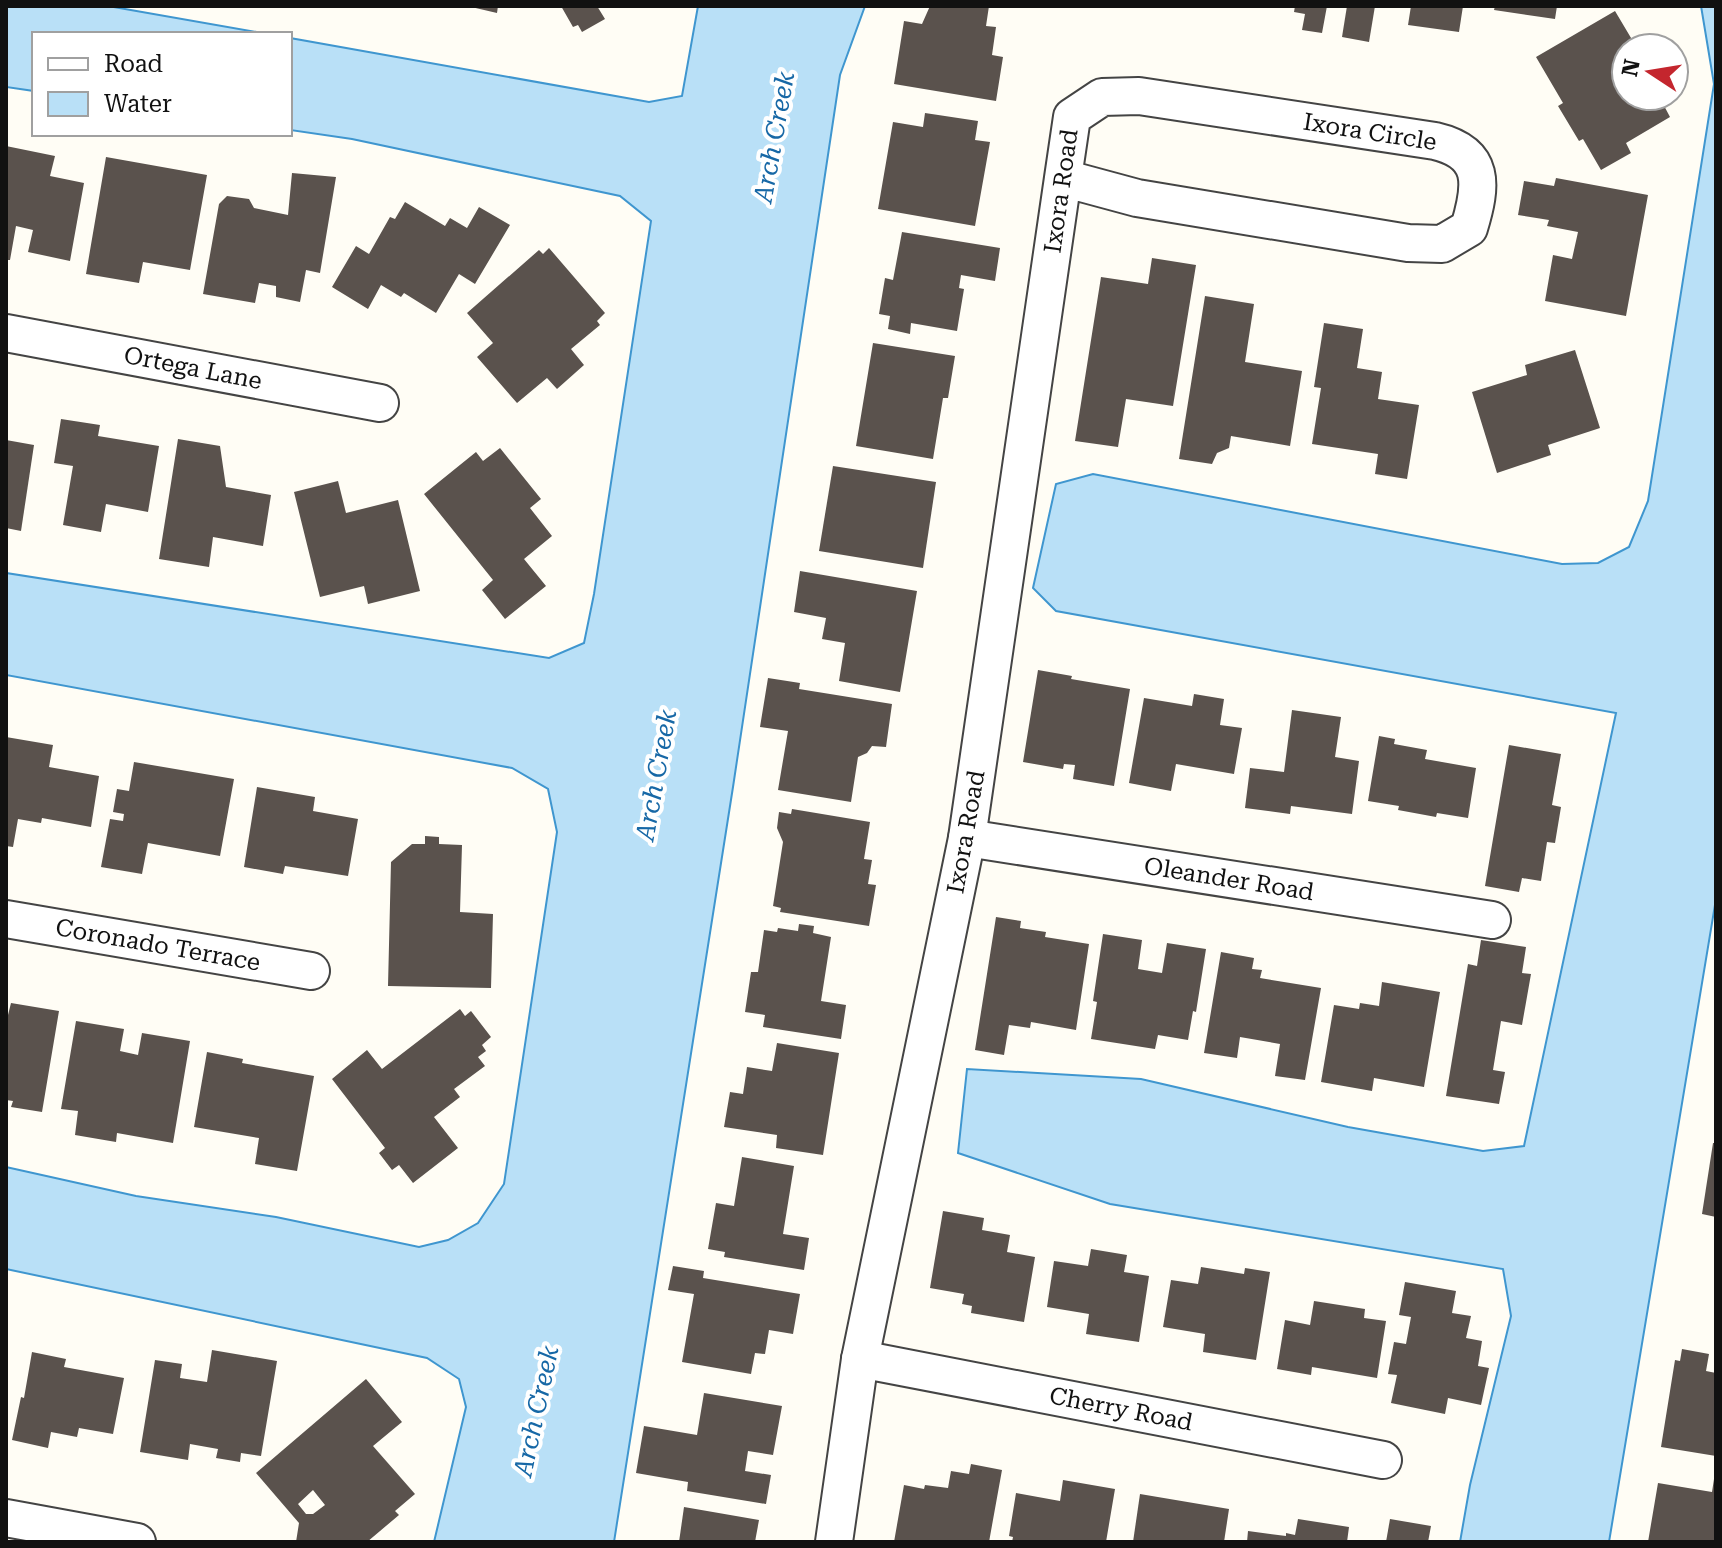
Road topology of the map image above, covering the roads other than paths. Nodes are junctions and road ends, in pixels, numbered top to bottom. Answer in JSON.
{"nodes":[{"id":1,"x":1072,"y":117,"type":"joint"},
{"id":2,"x":1063,"y":178,"type":"junction"},
{"id":3,"x":6,"y":333,"type":"edge"},
{"id":4,"x":380,"y":403,"type":"dead end"},
{"id":5,"x":967,"y":838,"type":"junction"},
{"id":6,"x":6,"y":919,"type":"edge"},
{"id":7,"x":1492,"y":920,"type":"dead end"},
{"id":8,"x":311,"y":971,"type":"dead end"},
{"id":9,"x":860,"y":1359,"type":"junction"},
{"id":10,"x":1383,"y":1460,"type":"dead end"},
{"id":11,"x":6,"y":1518,"type":"edge"},
{"id":12,"x":137,"y":1542,"type":"edge"},
{"id":13,"x":834,"y":1542,"type":"edge"}],
"edges":[{"from":1,"to":2,"type":"street","name":"Ixora Road"},
{"from":1,"to":2,"type":"street","name":"Ixora Circle"},
{"from":2,"to":5,"type":"street","name":"Ixora Road"},
{"from":3,"to":4,"type":"street","name":"Ortega Lane"},
{"from":5,"to":7,"type":"street","name":"Oleander Road"},
{"from":5,"to":9,"type":"street","name":"Ixora Road"},
{"from":6,"to":8,"type":"street","name":"Coronado Terrace"},
{"from":9,"to":10,"type":"street","name":"Cherry Road"},
{"from":9,"to":13,"type":"street","name":"Ixora Road"},
{"from":11,"to":12,"type":"street"}]}
